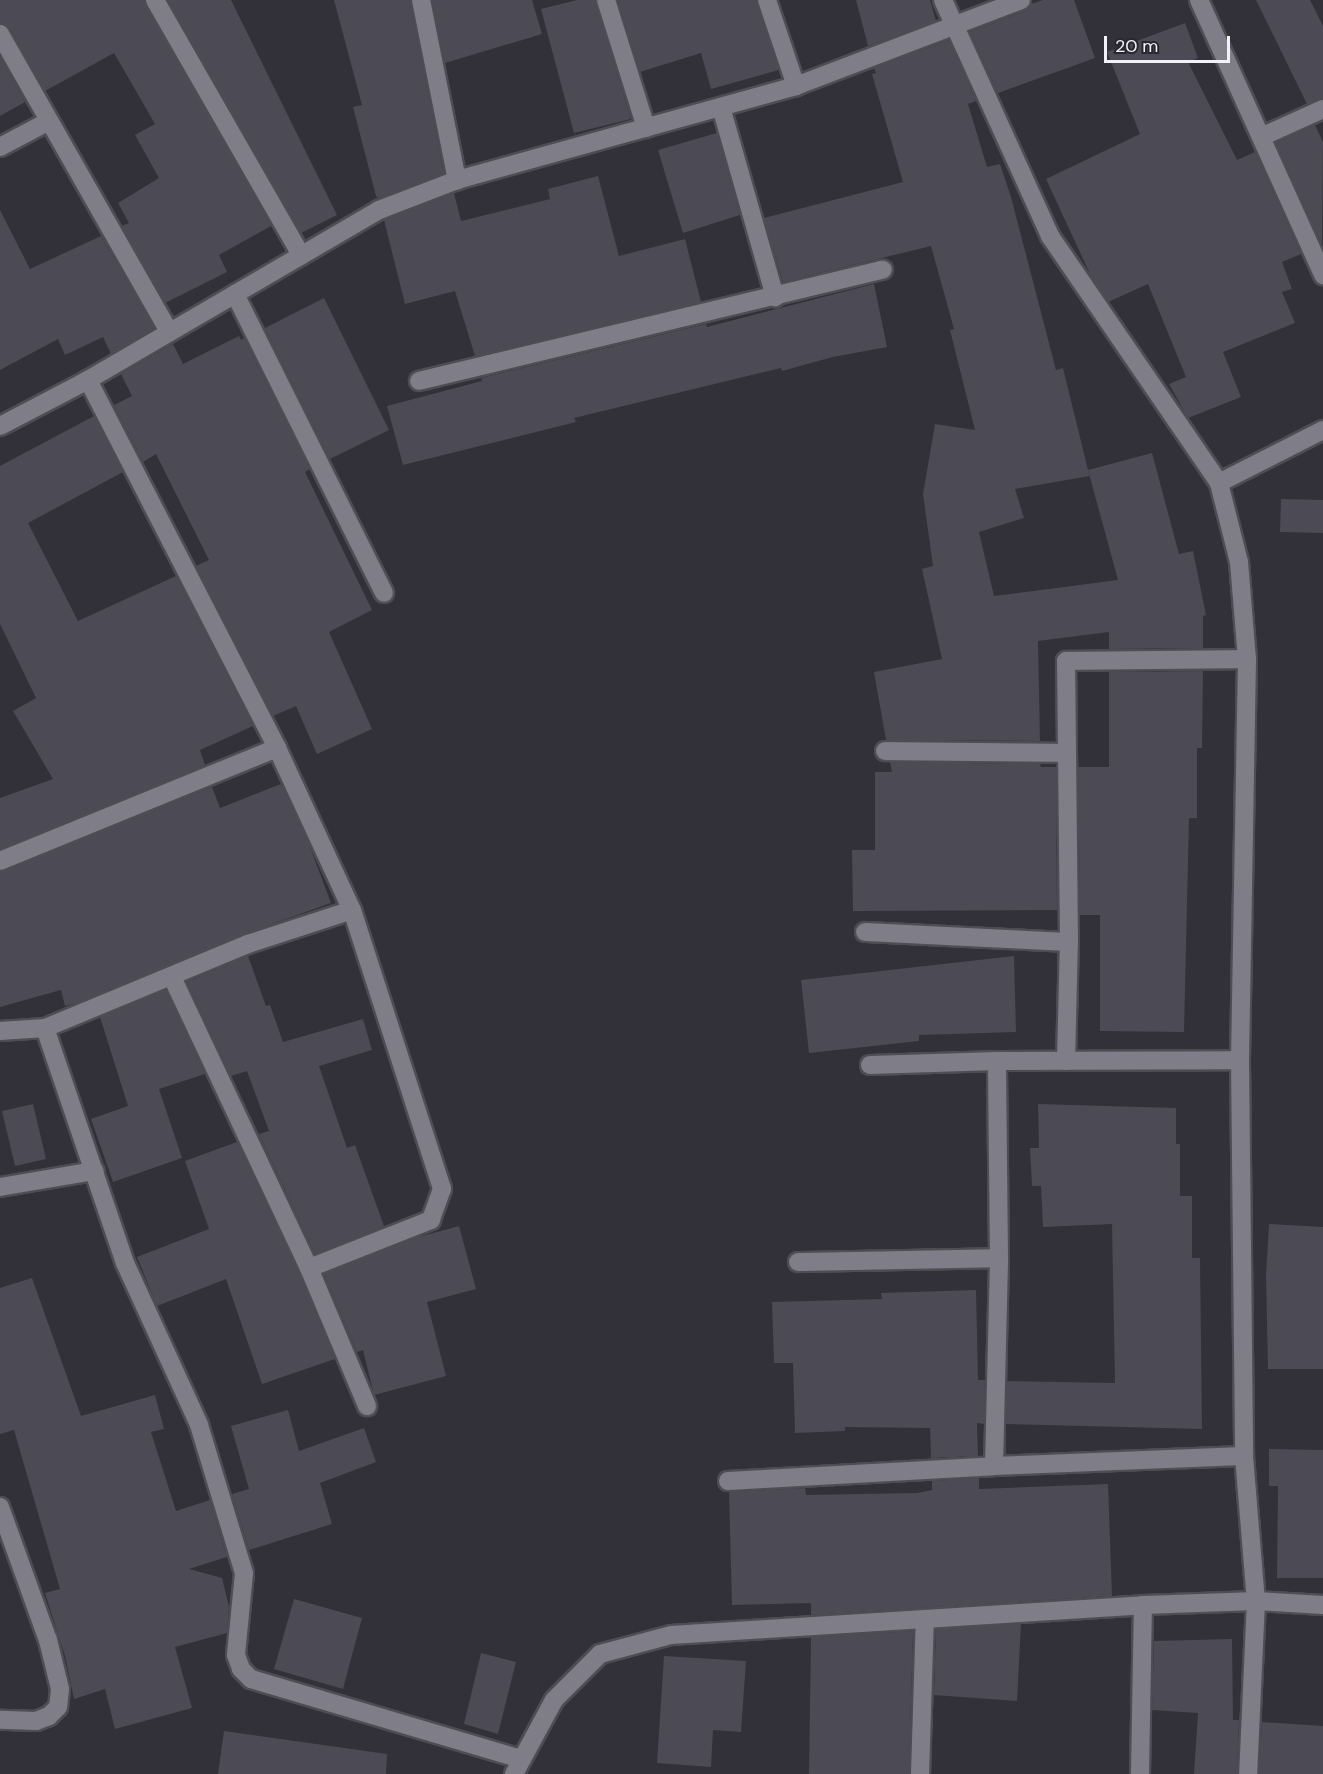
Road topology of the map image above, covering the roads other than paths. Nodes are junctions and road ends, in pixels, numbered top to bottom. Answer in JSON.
{"nodes":[{"id":1,"x":155,"y":0,"type":"edge"},
{"id":2,"x":421,"y":0,"type":"edge"},
{"id":3,"x":606,"y":0,"type":"edge"},
{"id":4,"x":767,"y":0,"type":"edge"},
{"id":5,"x":943,"y":0,"type":"edge"},
{"id":6,"x":1021,"y":0,"type":"edge"},
{"id":7,"x":1199,"y":0,"type":"edge"},
{"id":8,"x":955,"y":26,"type":"junction"},
{"id":9,"x":0,"y":34,"type":"edge"},
{"id":10,"x":796,"y":86,"type":"junction"},
{"id":11,"x":722,"y":107,"type":"junction"},
{"id":12,"x":1323,"y":109,"type":"edge"},
{"id":13,"x":49,"y":121,"type":"junction"},
{"id":14,"x":646,"y":128,"type":"junction"},
{"id":15,"x":1261,"y":138,"type":"junction"},
{"id":16,"x":0,"y":147,"type":"edge"},
{"id":17,"x":457,"y":180,"type":"junction"},
{"id":18,"x":301,"y":255,"type":"junction"},
{"id":19,"x":883,"y":270,"type":"dead end"},
{"id":20,"x":1323,"y":275,"type":"edge"},
{"id":21,"x":235,"y":294,"type":"junction"},
{"id":22,"x":774,"y":297,"type":"junction"},
{"id":23,"x":169,"y":332,"type":"junction"},
{"id":24,"x":88,"y":380,"type":"junction"},
{"id":25,"x":419,"y":381,"type":"dead end"},
{"id":26,"x":0,"y":426,"type":"edge"},
{"id":27,"x":1323,"y":430,"type":"edge"},
{"id":28,"x":1219,"y":483,"type":"junction"},
{"id":29,"x":384,"y":594,"type":"dead end"},
{"id":30,"x":1247,"y":659,"type":"junction"},
{"id":31,"x":277,"y":748,"type":"junction"},
{"id":32,"x":885,"y":751,"type":"dead end"},
{"id":33,"x":1067,"y":753,"type":"junction"},
{"id":34,"x":0,"y":861,"type":"edge"},
{"id":35,"x":352,"y":910,"type":"junction"},
{"id":36,"x":865,"y":932,"type":"dead end"},
{"id":37,"x":1069,"y":942,"type":"junction"},
{"id":38,"x":172,"y":977,"type":"junction"},
{"id":39,"x":45,"y":1028,"type":"junction"},
{"id":40,"x":0,"y":1031,"type":"edge"},
{"id":41,"x":1240,"y":1060,"type":"junction"},
{"id":42,"x":997,"y":1061,"type":"junction"},
{"id":43,"x":1066,"y":1061,"type":"junction"},
{"id":44,"x":870,"y":1065,"type":"dead end"},
{"id":45,"x":95,"y":1171,"type":"junction"},
{"id":46,"x":0,"y":1187,"type":"edge"},
{"id":47,"x":999,"y":1257,"type":"junction"},
{"id":48,"x":798,"y":1262,"type":"dead end"},
{"id":49,"x":309,"y":1268,"type":"junction"},
{"id":50,"x":367,"y":1406,"type":"dead end"},
{"id":51,"x":1244,"y":1456,"type":"junction"},
{"id":52,"x":994,"y":1466,"type":"junction"},
{"id":53,"x":728,"y":1480,"type":"dead end"},
{"id":54,"x":0,"y":1507,"type":"edge"},
{"id":55,"x":1256,"y":1601,"type":"junction"},
{"id":56,"x":1143,"y":1605,"type":"junction"},
{"id":57,"x":1323,"y":1605,"type":"edge"},
{"id":58,"x":925,"y":1619,"type":"junction"},
{"id":59,"x":0,"y":1720,"type":"edge"},
{"id":60,"x":517,"y":1767,"type":"edge"},
{"id":61,"x":920,"y":1774,"type":"edge"},
{"id":62,"x":1140,"y":1774,"type":"edge"},
{"id":63,"x":1248,"y":1774,"type":"edge"}],
"edges":[{"from":1,"to":18,"type":"street"},
{"from":2,"to":17,"type":"street"},
{"from":3,"to":14,"type":"street"},
{"from":4,"to":10,"type":"street"},
{"from":5,"to":8,"type":"street"},
{"from":6,"to":8,"type":"street"},
{"from":7,"to":15,"type":"street"},
{"from":8,"to":10,"type":"street"},
{"from":8,"to":28,"type":"street"},
{"from":9,"to":13,"type":"street"},
{"from":10,"to":11,"type":"street"},
{"from":11,"to":14,"type":"street"},
{"from":11,"to":22,"type":"street"},
{"from":12,"to":15,"type":"street"},
{"from":13,"to":16,"type":"street"},
{"from":13,"to":23,"type":"street"},
{"from":14,"to":17,"type":"street"},
{"from":15,"to":20,"type":"street"},
{"from":17,"to":18,"type":"street"},
{"from":18,"to":21,"type":"street"},
{"from":19,"to":22,"type":"street"},
{"from":21,"to":23,"type":"street"},
{"from":21,"to":29,"type":"street"},
{"from":22,"to":25,"type":"street"},
{"from":23,"to":24,"type":"street"},
{"from":24,"to":26,"type":"street"},
{"from":24,"to":31,"type":"street"},
{"from":27,"to":28,"type":"street"},
{"from":28,"to":30,"type":"street"},
{"from":30,"to":33,"type":"street"},
{"from":30,"to":41,"type":"street"},
{"from":31,"to":34,"type":"street"},
{"from":31,"to":35,"type":"street"},
{"from":32,"to":33,"type":"street"},
{"from":33,"to":37,"type":"street"},
{"from":35,"to":38,"type":"street"},
{"from":35,"to":49,"type":"street"},
{"from":36,"to":37,"type":"street"},
{"from":37,"to":43,"type":"street"},
{"from":38,"to":39,"type":"street"},
{"from":38,"to":49,"type":"street"},
{"from":39,"to":40,"type":"street"},
{"from":39,"to":45,"type":"street"},
{"from":41,"to":43,"type":"street"},
{"from":41,"to":51,"type":"street"},
{"from":42,"to":43,"type":"street"},
{"from":42,"to":44,"type":"street"},
{"from":42,"to":47,"type":"street"},
{"from":45,"to":46,"type":"street"},
{"from":45,"to":60,"type":"street"},
{"from":47,"to":48,"type":"street"},
{"from":47,"to":52,"type":"street"},
{"from":49,"to":50,"type":"street"},
{"from":51,"to":52,"type":"street"},
{"from":51,"to":55,"type":"street"},
{"from":52,"to":53,"type":"street"},
{"from":54,"to":59,"type":"street"},
{"from":55,"to":56,"type":"street"},
{"from":55,"to":57,"type":"street"},
{"from":55,"to":63,"type":"street"},
{"from":56,"to":58,"type":"street"},
{"from":56,"to":62,"type":"street"},
{"from":58,"to":60,"type":"street"},
{"from":58,"to":61,"type":"street"}]}
